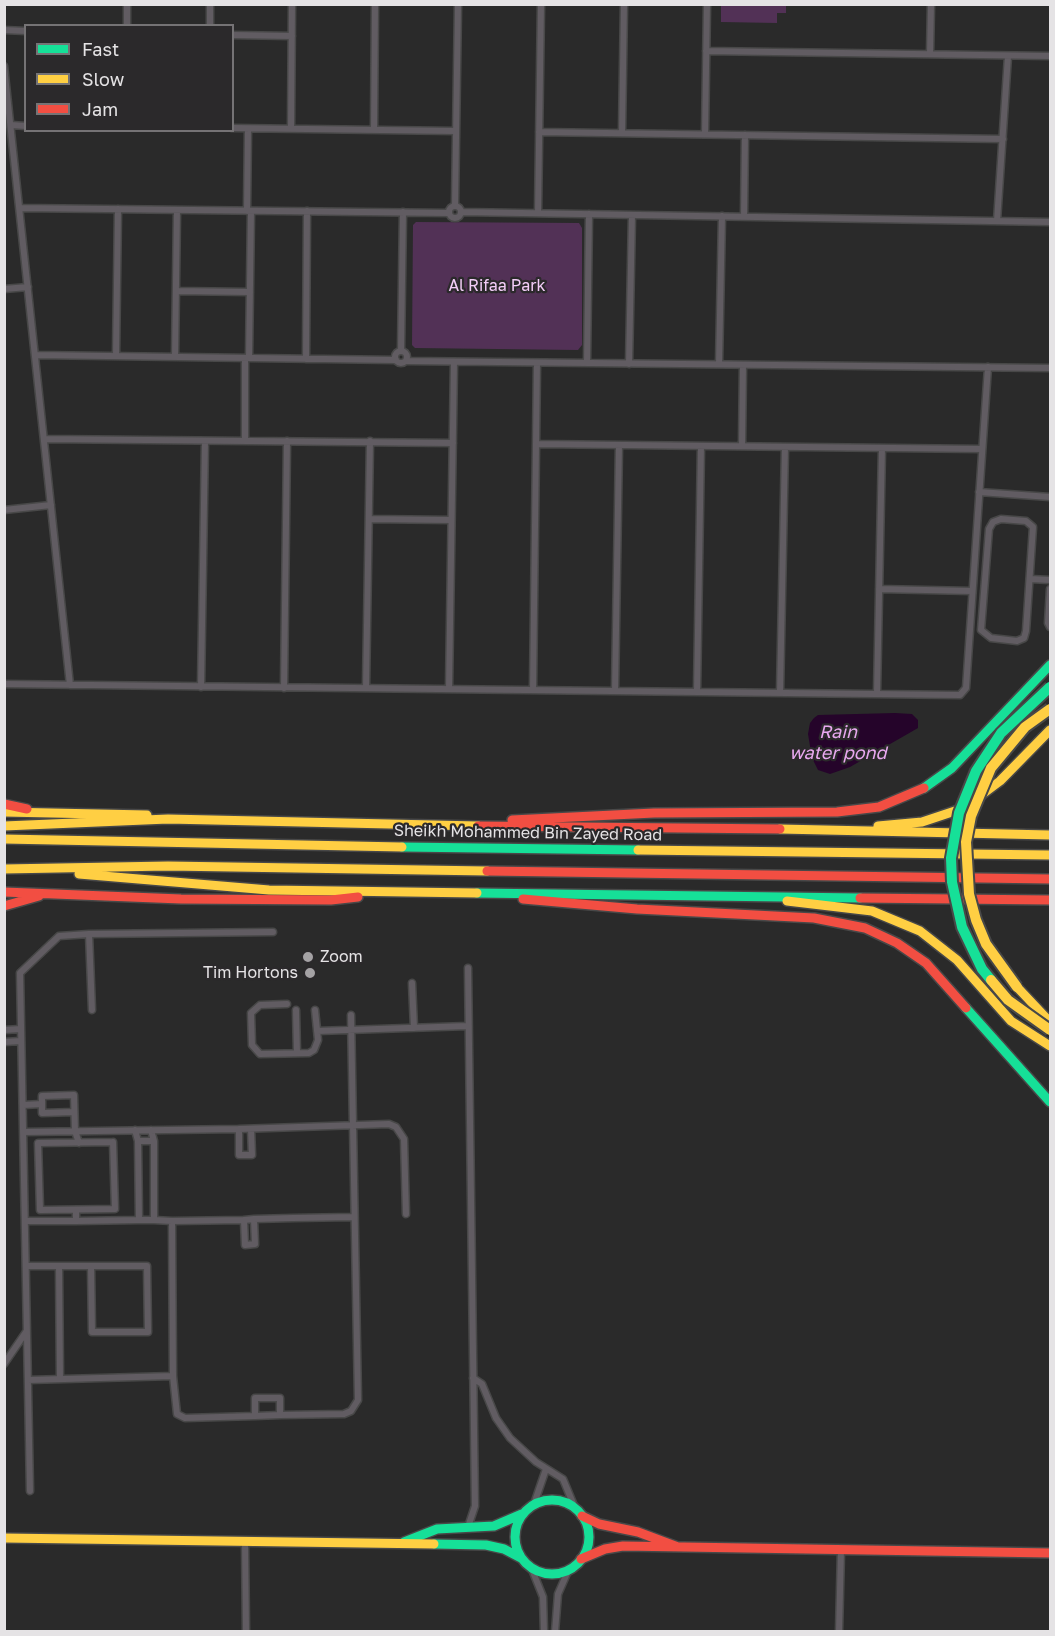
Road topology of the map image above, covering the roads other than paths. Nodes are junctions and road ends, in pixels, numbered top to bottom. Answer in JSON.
{"nodes":[{"id":1,"x":127,"y":4,"type":"edge"},
{"id":2,"x":210,"y":4,"type":"edge"},
{"id":3,"x":292,"y":4,"type":"edge"},
{"id":4,"x":375,"y":4,"type":"edge"},
{"id":5,"x":458,"y":4,"type":"edge"},
{"id":6,"x":541,"y":4,"type":"edge"},
{"id":7,"x":624,"y":4,"type":"edge"},
{"id":8,"x":707,"y":4,"type":"edge"},
{"id":9,"x":931,"y":4,"type":"edge"},
{"id":10,"x":127,"y":24,"type":"edge"},
{"id":11,"x":210,"y":24,"type":"edge"},
{"id":12,"x":4,"y":30,"type":"edge"},
{"id":13,"x":24,"y":31,"type":"edge"},
{"id":14,"x":234,"y":34,"type":"edge"},
{"id":15,"x":292,"y":36,"type":"junction"},
{"id":16,"x":706,"y":51,"type":"junction"},
{"id":17,"x":930,"y":54,"type":"junction"},
{"id":18,"x":1008,"y":56,"type":"junction"},
{"id":19,"x":1050,"y":56,"type":"edge"},
{"id":20,"x":4,"y":66,"type":"edge"},
{"id":21,"x":11,"y":125,"type":"junction"},
{"id":22,"x":24,"y":126,"type":"edge"},
{"id":23,"x":234,"y":128,"type":"edge"},
{"id":24,"x":248,"y":129,"type":"junction"},
{"id":25,"x":291,"y":129,"type":"junction"},
{"id":26,"x":374,"y":130,"type":"junction"},
{"id":27,"x":456,"y":131,"type":"junction"},
{"id":28,"x":539,"y":132,"type":"junction"},
{"id":29,"x":622,"y":133,"type":"junction"},
{"id":30,"x":705,"y":134,"type":"junction"},
{"id":31,"x":745,"y":135,"type":"junction"},
{"id":32,"x":1003,"y":139,"type":"junction"},
{"id":33,"x":455,"y":205,"type":"junction"},
{"id":34,"x":20,"y":208,"type":"junction"},
{"id":35,"x":118,"y":209,"type":"junction"},
{"id":36,"x":177,"y":210,"type":"junction"},
{"id":37,"x":248,"y":211,"type":"junction"},
{"id":38,"x":307,"y":211,"type":"junction"},
{"id":39,"x":403,"y":212,"type":"junction"},
{"id":40,"x":462,"y":212,"type":"junction"},
{"id":41,"x":449,"y":213,"type":"junction"},
{"id":42,"x":538,"y":213,"type":"junction"},
{"id":43,"x":589,"y":214,"type":"junction"},
{"id":44,"x":632,"y":215,"type":"junction"},
{"id":45,"x":722,"y":216,"type":"junction"},
{"id":46,"x":744,"y":217,"type":"junction"},
{"id":47,"x":997,"y":221,"type":"junction"},
{"id":48,"x":1050,"y":222,"type":"edge"},
{"id":49,"x":28,"y":287,"type":"junction"},
{"id":50,"x":4,"y":290,"type":"edge"},
{"id":51,"x":176,"y":291,"type":"junction"},
{"id":52,"x":250,"y":292,"type":"junction"},
{"id":53,"x":401,"y":351,"type":"junction"},
{"id":54,"x":36,"y":355,"type":"junction"},
{"id":55,"x":117,"y":356,"type":"junction"},
{"id":56,"x":175,"y":357,"type":"junction"},
{"id":57,"x":247,"y":358,"type":"junction"},
{"id":58,"x":306,"y":359,"type":"junction"},
{"id":59,"x":396,"y":360,"type":"junction"},
{"id":60,"x":406,"y":361,"type":"junction"},
{"id":61,"x":454,"y":362,"type":"junction"},
{"id":62,"x":537,"y":363,"type":"junction"},
{"id":63,"x":587,"y":363,"type":"junction"},
{"id":64,"x":629,"y":364,"type":"junction"},
{"id":65,"x":719,"y":364,"type":"junction"},
{"id":66,"x":743,"y":365,"type":"junction"},
{"id":67,"x":988,"y":367,"type":"junction"},
{"id":68,"x":1050,"y":368,"type":"edge"},
{"id":69,"x":45,"y":439,"type":"junction"},
{"id":70,"x":205,"y":441,"type":"junction"},
{"id":71,"x":245,"y":441,"type":"junction"},
{"id":72,"x":287,"y":441,"type":"junction"},
{"id":73,"x":370,"y":441,"type":"junction"},
{"id":74,"x":453,"y":443,"type":"junction"},
{"id":75,"x":536,"y":444,"type":"junction"},
{"id":76,"x":619,"y":445,"type":"junction"},
{"id":77,"x":701,"y":446,"type":"junction"},
{"id":78,"x":742,"y":446,"type":"junction"},
{"id":79,"x":785,"y":447,"type":"junction"},
{"id":80,"x":882,"y":448,"type":"junction"},
{"id":81,"x":982,"y":449,"type":"junction"},
{"id":82,"x":979,"y":492,"type":"junction"},
{"id":83,"x":1050,"y":497,"type":"edge"},
{"id":84,"x":51,"y":504,"type":"junction"},
{"id":85,"x":4,"y":510,"type":"edge"},
{"id":86,"x":369,"y":519,"type":"junction"},
{"id":87,"x":452,"y":520,"type":"junction"},
{"id":88,"x":1030,"y":579,"type":"junction"},
{"id":89,"x":1050,"y":580,"type":"edge"},
{"id":90,"x":879,"y":589,"type":"junction"},
{"id":91,"x":1050,"y":589,"type":"edge"},
{"id":92,"x":972,"y":591,"type":"junction"},
{"id":93,"x":1050,"y":627,"type":"edge"},
{"id":94,"x":1050,"y":665,"type":"edge"},
{"id":95,"x":4,"y":684,"type":"edge"},
{"id":96,"x":70,"y":685,"type":"junction"},
{"id":97,"x":201,"y":687,"type":"junction"},
{"id":98,"x":1050,"y":687,"type":"edge"},
{"id":99,"x":284,"y":688,"type":"junction"},
{"id":100,"x":366,"y":688,"type":"junction"},
{"id":101,"x":449,"y":689,"type":"junction"},
{"id":102,"x":533,"y":690,"type":"junction"},
{"id":103,"x":615,"y":692,"type":"junction"},
{"id":104,"x":697,"y":692,"type":"junction"},
{"id":105,"x":780,"y":693,"type":"junction"},
{"id":106,"x":877,"y":693,"type":"junction"},
{"id":107,"x":1050,"y":709,"type":"edge"},
{"id":108,"x":1050,"y":730,"type":"edge"},
{"id":109,"x":4,"y":804,"type":"edge"},
{"id":110,"x":48,"y":811,"type":"junction"},
{"id":111,"x":4,"y":812,"type":"edge"},
{"id":112,"x":168,"y":819,"type":"junction"},
{"id":113,"x":484,"y":824,"type":"junction"},
{"id":114,"x":4,"y":826,"type":"edge"},
{"id":115,"x":808,"y":829,"type":"junction"},
{"id":116,"x":1050,"y":835,"type":"edge"},
{"id":117,"x":4,"y":839,"type":"edge"},
{"id":118,"x":1050,"y":855,"type":"edge"},
{"id":119,"x":4,"y":869,"type":"edge"},
{"id":120,"x":49,"y":870,"type":"junction"},
{"id":121,"x":1050,"y":879,"type":"edge"},
{"id":122,"x":4,"y":892,"type":"edge"},
{"id":123,"x":377,"y":892,"type":"junction"},
{"id":124,"x":53,"y":893,"type":"junction"},
{"id":125,"x":490,"y":894,"type":"junction"},
{"id":126,"x":721,"y":896,"type":"junction"},
{"id":127,"x":1050,"y":900,"type":"edge"},
{"id":128,"x":4,"y":906,"type":"edge"},
{"id":129,"x":273,"y":932,"type":"dead end"},
{"id":130,"x":89,"y":934,"type":"junction"},
{"id":131,"x":468,"y":968,"type":"dead end"},
{"id":132,"x":412,"y":983,"type":"dead end"},
{"id":133,"x":287,"y":1004,"type":"dead end"},
{"id":134,"x":92,"y":1010,"type":"dead end"},
{"id":135,"x":296,"y":1010,"type":"dead end"},
{"id":136,"x":315,"y":1010,"type":"dead end"},
{"id":137,"x":351,"y":1015,"type":"dead end"},
{"id":138,"x":1050,"y":1022,"type":"edge"},
{"id":139,"x":468,"y":1026,"type":"junction"},
{"id":140,"x":414,"y":1028,"type":"junction"},
{"id":141,"x":21,"y":1029,"type":"junction"},
{"id":142,"x":4,"y":1030,"type":"edge"},
{"id":143,"x":351,"y":1030,"type":"junction"},
{"id":144,"x":1050,"y":1030,"type":"edge"},
{"id":145,"x":317,"y":1031,"type":"junction"},
{"id":146,"x":21,"y":1041,"type":"junction"},
{"id":147,"x":4,"y":1042,"type":"edge"},
{"id":148,"x":1050,"y":1046,"type":"edge"},
{"id":149,"x":297,"y":1053,"type":"junction"},
{"id":150,"x":1050,"y":1102,"type":"edge"},
{"id":151,"x":42,"y":1104,"type":"junction"},
{"id":152,"x":23,"y":1105,"type":"junction"},
{"id":153,"x":74,"y":1112,"type":"junction"},
{"id":154,"x":352,"y":1126,"type":"junction"},
{"id":155,"x":239,"y":1129,"type":"junction"},
{"id":156,"x":251,"y":1129,"type":"junction"},
{"id":157,"x":135,"y":1130,"type":"junction"},
{"id":158,"x":151,"y":1130,"type":"junction"},
{"id":159,"x":75,"y":1131,"type":"junction"},
{"id":160,"x":23,"y":1132,"type":"junction"},
{"id":161,"x":138,"y":1141,"type":"junction"},
{"id":162,"x":154,"y":1141,"type":"junction"},
{"id":163,"x":79,"y":1143,"type":"junction"},
{"id":164,"x":139,"y":1208,"type":"junction"},
{"id":165,"x":154,"y":1208,"type":"junction"},
{"id":166,"x":76,"y":1210,"type":"junction"},
{"id":167,"x":406,"y":1214,"type":"dead end"},
{"id":168,"x":353,"y":1217,"type":"junction"},
{"id":169,"x":139,"y":1220,"type":"junction"},
{"id":170,"x":154,"y":1220,"type":"junction"},
{"id":171,"x":244,"y":1220,"type":"junction"},
{"id":172,"x":254,"y":1220,"type":"junction"},
{"id":173,"x":25,"y":1221,"type":"junction"},
{"id":174,"x":76,"y":1221,"type":"junction"},
{"id":175,"x":172,"y":1221,"type":"junction"},
{"id":176,"x":26,"y":1266,"type":"junction"},
{"id":177,"x":59,"y":1266,"type":"junction"},
{"id":178,"x":92,"y":1266,"type":"junction"},
{"id":179,"x":27,"y":1331,"type":"junction"},
{"id":180,"x":4,"y":1364,"type":"edge"},
{"id":181,"x":173,"y":1376,"type":"junction"},
{"id":182,"x":473,"y":1378,"type":"junction"},
{"id":183,"x":60,"y":1379,"type":"junction"},
{"id":184,"x":28,"y":1380,"type":"junction"},
{"id":185,"x":280,"y":1415,"type":"junction"},
{"id":186,"x":255,"y":1416,"type":"junction"},
{"id":187,"x":546,"y":1469,"type":"junction"},
{"id":188,"x":30,"y":1491,"type":"dead end"},
{"id":189,"x":534,"y":1504,"type":"junction"},
{"id":190,"x":578,"y":1512,"type":"junction"},
{"id":191,"x":522,"y":1514,"type":"junction"},
{"id":192,"x":468,"y":1527,"type":"junction"},
{"id":193,"x":4,"y":1538,"type":"edge"},
{"id":194,"x":246,"y":1543,"type":"junction"},
{"id":195,"x":401,"y":1543,"type":"junction"},
{"id":196,"x":680,"y":1548,"type":"junction"},
{"id":197,"x":841,"y":1550,"type":"junction"},
{"id":198,"x":1050,"y":1553,"type":"edge"},
{"id":199,"x":521,"y":1558,"type":"junction"},
{"id":200,"x":581,"y":1559,"type":"junction"},
{"id":201,"x":531,"y":1567,"type":"junction"},
{"id":202,"x":569,"y":1569,"type":"junction"},
{"id":203,"x":246,"y":1632,"type":"edge"},
{"id":204,"x":544,"y":1632,"type":"edge"},
{"id":205,"x":555,"y":1632,"type":"edge"},
{"id":206,"x":839,"y":1632,"type":"edge"}],
"edges":[{"from":1,"to":10,"type":"street"},
{"from":2,"to":11,"type":"street"},
{"from":3,"to":15,"type":"street"},
{"from":4,"to":26,"type":"street"},
{"from":5,"to":27,"type":"street"},
{"from":6,"to":28,"type":"street"},
{"from":7,"to":29,"type":"street"},
{"from":8,"to":16,"type":"street"},
{"from":9,"to":17,"type":"street"},
{"from":12,"to":13,"type":"street"},
{"from":14,"to":15,"type":"street"},
{"from":15,"to":25,"type":"street"},
{"from":16,"to":17,"type":"street"},
{"from":16,"to":30,"type":"street"},
{"from":17,"to":18,"type":"street"},
{"from":18,"to":19,"type":"street"},
{"from":18,"to":32,"type":"street"},
{"from":20,"to":21,"type":"street"},
{"from":21,"to":22,"type":"street"},
{"from":21,"to":34,"type":"street"},
{"from":23,"to":24,"type":"street"},
{"from":24,"to":25,"type":"street"},
{"from":24,"to":37,"type":"street"},
{"from":25,"to":26,"type":"street"},
{"from":26,"to":27,"type":"street"},
{"from":27,"to":33,"type":"street"},
{"from":28,"to":29,"type":"street"},
{"from":28,"to":42,"type":"street"},
{"from":29,"to":30,"type":"street"},
{"from":30,"to":31,"type":"street"},
{"from":31,"to":32,"type":"street"},
{"from":31,"to":46,"type":"street"},
{"from":32,"to":47,"type":"street"},
{"from":33,"to":40,"type":"street"},
{"from":33,"to":41,"type":"street"},
{"from":34,"to":35,"type":"street"},
{"from":34,"to":49,"type":"street"},
{"from":35,"to":36,"type":"street"},
{"from":35,"to":55,"type":"street"},
{"from":36,"to":37,"type":"street"},
{"from":36,"to":51,"type":"street"},
{"from":37,"to":38,"type":"street"},
{"from":37,"to":52,"type":"street"},
{"from":38,"to":39,"type":"street"},
{"from":38,"to":58,"type":"street"},
{"from":39,"to":41,"type":"street"},
{"from":39,"to":53,"type":"street"},
{"from":40,"to":41,"type":"street"},
{"from":40,"to":42,"type":"street"},
{"from":42,"to":43,"type":"street"},
{"from":43,"to":44,"type":"street"},
{"from":43,"to":63,"type":"street"},
{"from":44,"to":45,"type":"street"},
{"from":44,"to":64,"type":"street"},
{"from":45,"to":46,"type":"street"},
{"from":45,"to":65,"type":"street"},
{"from":46,"to":47,"type":"street"},
{"from":47,"to":48,"type":"street"},
{"from":49,"to":50,"type":"street"},
{"from":49,"to":54,"type":"street"},
{"from":51,"to":52,"type":"street"},
{"from":51,"to":56,"type":"street"},
{"from":52,"to":57,"type":"street"},
{"from":53,"to":59,"type":"street"},
{"from":53,"to":60,"type":"street"},
{"from":54,"to":55,"type":"street"},
{"from":54,"to":69,"type":"street"},
{"from":55,"to":56,"type":"street"},
{"from":56,"to":57,"type":"street"},
{"from":57,"to":58,"type":"street"},
{"from":57,"to":71,"type":"street"},
{"from":58,"to":59,"type":"street"},
{"from":59,"to":60,"type":"street"},
{"from":60,"to":61,"type":"street"},
{"from":61,"to":62,"type":"street"},
{"from":61,"to":74,"type":"street"},
{"from":62,"to":63,"type":"street"},
{"from":62,"to":75,"type":"street"},
{"from":63,"to":64,"type":"street"},
{"from":64,"to":65,"type":"street"},
{"from":65,"to":66,"type":"street"},
{"from":66,"to":67,"type":"street"},
{"from":66,"to":78,"type":"street"},
{"from":67,"to":68,"type":"street"},
{"from":67,"to":81,"type":"street"},
{"from":69,"to":70,"type":"street"},
{"from":69,"to":84,"type":"street"},
{"from":70,"to":71,"type":"street"},
{"from":70,"to":97,"type":"street"},
{"from":71,"to":72,"type":"street"},
{"from":72,"to":73,"type":"street"},
{"from":72,"to":99,"type":"street"},
{"from":73,"to":74,"type":"street"},
{"from":73,"to":86,"type":"street"},
{"from":74,"to":87,"type":"street"},
{"from":75,"to":76,"type":"street"},
{"from":75,"to":102,"type":"street"},
{"from":76,"to":77,"type":"street"},
{"from":76,"to":103,"type":"street"},
{"from":77,"to":78,"type":"street"},
{"from":77,"to":104,"type":"street"},
{"from":78,"to":79,"type":"street"},
{"from":79,"to":80,"type":"street"},
{"from":79,"to":105,"type":"street"},
{"from":80,"to":81,"type":"street"},
{"from":80,"to":90,"type":"street"},
{"from":81,"to":82,"type":"street"},
{"from":82,"to":83,"type":"street"},
{"from":82,"to":92,"type":"street"},
{"from":84,"to":85,"type":"street"},
{"from":84,"to":96,"type":"street"},
{"from":86,"to":87,"type":"street"},
{"from":86,"to":100,"type":"street"},
{"from":87,"to":101,"type":"street"},
{"from":88,"to":88,"type":"street"},
{"from":88,"to":89,"type":"street"},
{"from":90,"to":92,"type":"street"},
{"from":90,"to":106,"type":"street"},
{"from":91,"to":93,"type":"street"},
{"from":92,"to":106,"type":"street"},
{"from":94,"to":113,"type":"main road"},
{"from":95,"to":96,"type":"street"},
{"from":96,"to":97,"type":"street"},
{"from":97,"to":99,"type":"street"},
{"from":98,"to":144,"type":"main road","bridge":true},
{"from":99,"to":100,"type":"street"},
{"from":100,"to":101,"type":"street"},
{"from":101,"to":102,"type":"street"},
{"from":102,"to":103,"type":"street"},
{"from":103,"to":104,"type":"street"},
{"from":104,"to":105,"type":"street"},
{"from":105,"to":106,"type":"street"},
{"from":107,"to":138,"type":"main road","bridge":true},
{"from":108,"to":115,"type":"main road"},
{"from":109,"to":110,"type":"main road"},
{"from":110,"to":111,"type":"main road"},
{"from":110,"to":112,"type":"main road"},
{"from":112,"to":113,"type":"main road"},
{"from":112,"to":114,"type":"main road"},
{"from":113,"to":115,"type":"main road"},
{"from":115,"to":116,"type":"main road"},
{"from":117,"to":118,"type":"main road","name":"Sheikh Mohammed Bin Zayed Road"},
{"from":119,"to":120,"type":"main road"},
{"from":120,"to":121,"type":"main road"},
{"from":120,"to":123,"type":"main road"},
{"from":122,"to":124,"type":"main road"},
{"from":123,"to":124,"type":"main road"},
{"from":123,"to":125,"type":"main road"},
{"from":124,"to":128,"type":"main road"},
{"from":125,"to":126,"type":"main road"},
{"from":125,"to":150,"type":"main road"},
{"from":126,"to":127,"type":"main road"},
{"from":126,"to":148,"type":"main road"},
{"from":129,"to":130,"type":"street"},
{"from":130,"to":134,"type":"street"},
{"from":130,"to":141,"type":"street"},
{"from":131,"to":139,"type":"street"},
{"from":132,"to":140,"type":"street"},
{"from":133,"to":149,"type":"street"},
{"from":135,"to":149,"type":"street"},
{"from":136,"to":145,"type":"street"},
{"from":137,"to":143,"type":"street"},
{"from":139,"to":140,"type":"street"},
{"from":139,"to":182,"type":"street"},
{"from":140,"to":143,"type":"street"},
{"from":141,"to":142,"type":"street"},
{"from":141,"to":146,"type":"street"},
{"from":143,"to":145,"type":"street"},
{"from":143,"to":154,"type":"street"},
{"from":145,"to":149,"type":"street"},
{"from":146,"to":147,"type":"street"},
{"from":146,"to":152,"type":"street"},
{"from":151,"to":152,"type":"street"},
{"from":151,"to":153,"type":"street"},
{"from":151,"to":153,"type":"street"},
{"from":152,"to":160,"type":"street"},
{"from":153,"to":159,"type":"street"},
{"from":154,"to":156,"type":"street"},
{"from":154,"to":167,"type":"street"},
{"from":154,"to":168,"type":"street"},
{"from":155,"to":156,"type":"street"},
{"from":155,"to":156,"type":"street"},
{"from":155,"to":158,"type":"street"},
{"from":157,"to":158,"type":"street"},
{"from":157,"to":159,"type":"street"},
{"from":157,"to":161,"type":"street"},
{"from":158,"to":162,"type":"street"},
{"from":159,"to":160,"type":"street"},
{"from":159,"to":163,"type":"street"},
{"from":160,"to":173,"type":"street"},
{"from":161,"to":162,"type":"street"},
{"from":161,"to":164,"type":"street"},
{"from":162,"to":165,"type":"street"},
{"from":163,"to":166,"type":"street"},
{"from":163,"to":166,"type":"street"},
{"from":164,"to":165,"type":"street"},
{"from":164,"to":169,"type":"street"},
{"from":165,"to":170,"type":"street"},
{"from":166,"to":174,"type":"street"},
{"from":168,"to":172,"type":"street"},
{"from":168,"to":185,"type":"street"},
{"from":169,"to":170,"type":"street"},
{"from":169,"to":174,"type":"street"},
{"from":170,"to":175,"type":"street"},
{"from":171,"to":172,"type":"street"},
{"from":171,"to":172,"type":"street"},
{"from":171,"to":175,"type":"street"},
{"from":173,"to":174,"type":"street"},
{"from":173,"to":176,"type":"street"},
{"from":175,"to":181,"type":"street"},
{"from":176,"to":177,"type":"street"},
{"from":176,"to":179,"type":"street"},
{"from":177,"to":178,"type":"street"},
{"from":177,"to":183,"type":"street"},
{"from":178,"to":178,"type":"street"},
{"from":179,"to":180,"type":"street"},
{"from":179,"to":184,"type":"street"},
{"from":181,"to":183,"type":"street"},
{"from":181,"to":186,"type":"street"},
{"from":182,"to":187,"type":"street"},
{"from":182,"to":192,"type":"street"},
{"from":183,"to":184,"type":"street"},
{"from":184,"to":188,"type":"street"},
{"from":185,"to":186,"type":"street"},
{"from":185,"to":186,"type":"street"},
{"from":187,"to":189,"type":"street"},
{"from":187,"to":190,"type":"street"},
{"from":189,"to":190,"type":"main road"},
{"from":189,"to":191,"type":"main road"},
{"from":190,"to":196,"type":"main road"},
{"from":190,"to":200,"type":"main road"},
{"from":191,"to":192,"type":"main road"},
{"from":191,"to":199,"type":"main road"},
{"from":192,"to":195,"type":"main road"},
{"from":193,"to":194,"type":"main road"},
{"from":194,"to":195,"type":"main road"},
{"from":194,"to":203,"type":"street"},
{"from":195,"to":199,"type":"main road"},
{"from":196,"to":197,"type":"main road"},
{"from":196,"to":200,"type":"main road"},
{"from":197,"to":198,"type":"main road"},
{"from":197,"to":206,"type":"street"},
{"from":199,"to":201,"type":"main road"},
{"from":200,"to":202,"type":"main road"},
{"from":201,"to":202,"type":"main road"},
{"from":201,"to":204,"type":"street"},
{"from":202,"to":205,"type":"street"}]}
